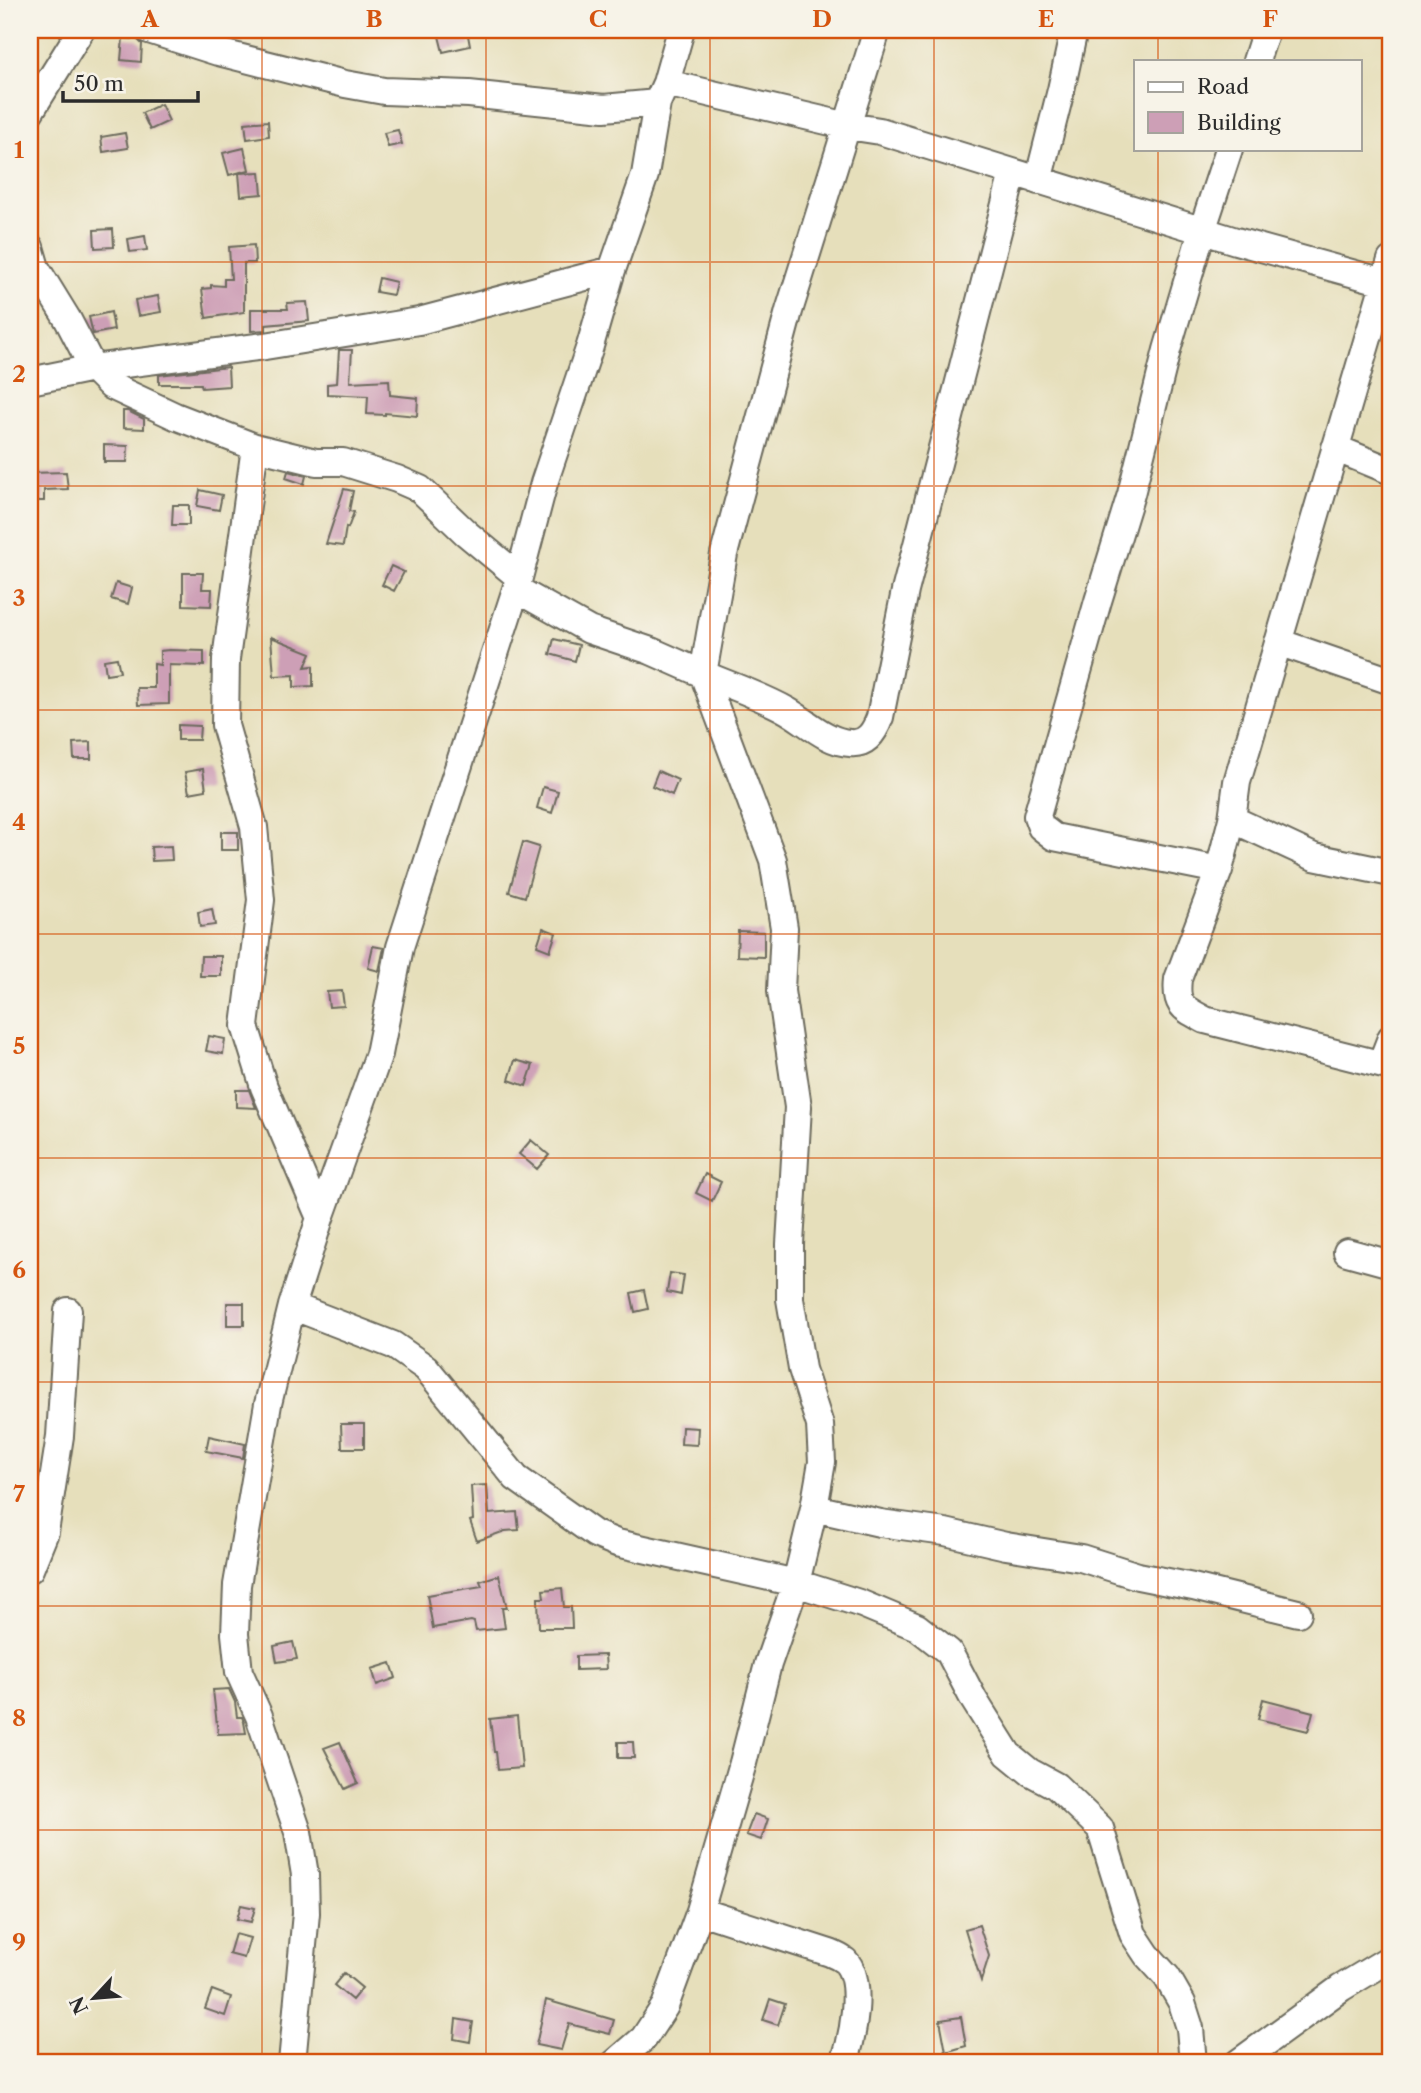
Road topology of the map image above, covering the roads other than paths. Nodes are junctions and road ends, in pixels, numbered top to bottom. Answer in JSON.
{"nodes":[{"id":1,"x":81,"y":30,"type":"edge"},
{"id":2,"x":149,"y":30,"type":"edge"},
{"id":3,"x":681,"y":30,"type":"edge"},
{"id":4,"x":877,"y":30,"type":"edge"},
{"id":5,"x":1074,"y":30,"type":"edge"},
{"id":6,"x":1266,"y":30,"type":"edge"},
{"id":7,"x":1256,"y":60,"type":"edge"},
{"id":8,"x":662,"y":93,"type":"junction"},
{"id":9,"x":30,"y":112,"type":"edge"},
{"id":10,"x":848,"y":126,"type":"junction"},
{"id":11,"x":1229,"y":150,"type":"edge"},
{"id":12,"x":1013,"y":173,"type":"junction"},
{"id":13,"x":1038,"y":181,"type":"junction"},
{"id":14,"x":1202,"y":231,"type":"junction"},
{"id":15,"x":30,"y":247,"type":"edge"},
{"id":16,"x":612,"y":270,"type":"junction"},
{"id":17,"x":1389,"y":275,"type":"edge"},
{"id":18,"x":93,"y":368,"type":"junction"},
{"id":19,"x":30,"y":381,"type":"edge"},
{"id":20,"x":255,"y":447,"type":"junction"},
{"id":21,"x":1335,"y":448,"type":"junction"},
{"id":22,"x":1391,"y":471,"type":"edge"},
{"id":23,"x":517,"y":583,"type":"junction"},
{"id":24,"x":1278,"y":642,"type":"junction"},
{"id":25,"x":703,"y":674,"type":"junction"},
{"id":26,"x":1391,"y":681,"type":"edge"},
{"id":27,"x":1231,"y":819,"type":"junction"},
{"id":28,"x":1219,"y":870,"type":"junction"},
{"id":29,"x":1391,"y":873,"type":"edge"},
{"id":30,"x":1391,"y":1038,"type":"edge"},
{"id":31,"x":1386,"y":1066,"type":"edge"},
{"id":32,"x":320,"y":1218,"type":"junction"},
{"id":33,"x":1348,"y":1252,"type":"dead end"},
{"id":34,"x":1391,"y":1264,"type":"edge"},
{"id":35,"x":292,"y":1306,"type":"junction"},
{"id":36,"x":68,"y":1311,"type":"dead end"},
{"id":37,"x":814,"y":1508,"type":"junction"},
{"id":38,"x":30,"y":1569,"type":"edge"},
{"id":39,"x":796,"y":1583,"type":"junction"},
{"id":40,"x":1298,"y":1613,"type":"dead end"},
{"id":41,"x":700,"y":1911,"type":"junction"},
{"id":42,"x":1391,"y":1958,"type":"edge"},
{"id":43,"x":292,"y":2063,"type":"edge"},
{"id":44,"x":615,"y":2063,"type":"edge"},
{"id":45,"x":844,"y":2063,"type":"edge"},
{"id":46,"x":1194,"y":2063,"type":"edge"},
{"id":47,"x":1238,"y":2063,"type":"edge"}],
"edges":[{"from":1,"to":9,"type":"street"},
{"from":2,"to":8,"type":"street"},
{"from":3,"to":8,"type":"street"},
{"from":4,"to":10,"type":"street"},
{"from":5,"to":13,"type":"street"},
{"from":6,"to":7,"type":"street"},
{"from":8,"to":10,"type":"street"},
{"from":8,"to":16,"type":"street"},
{"from":10,"to":12,"type":"street"},
{"from":10,"to":25,"type":"street"},
{"from":11,"to":14,"type":"street"},
{"from":12,"to":13,"type":"street"},
{"from":12,"to":25,"type":"street"},
{"from":13,"to":14,"type":"street"},
{"from":14,"to":17,"type":"street"},
{"from":14,"to":28,"type":"street"},
{"from":15,"to":18,"type":"street"},
{"from":16,"to":18,"type":"street"},
{"from":16,"to":23,"type":"street"},
{"from":17,"to":21,"type":"street"},
{"from":18,"to":19,"type":"street"},
{"from":18,"to":20,"type":"street"},
{"from":20,"to":23,"type":"street"},
{"from":20,"to":32,"type":"street"},
{"from":21,"to":22,"type":"street"},
{"from":21,"to":24,"type":"street"},
{"from":23,"to":25,"type":"street"},
{"from":23,"to":32,"type":"street"},
{"from":24,"to":26,"type":"street"},
{"from":24,"to":27,"type":"street"},
{"from":25,"to":37,"type":"street"},
{"from":27,"to":28,"type":"street"},
{"from":27,"to":29,"type":"street"},
{"from":28,"to":31,"type":"street"},
{"from":30,"to":31,"type":"street"},
{"from":32,"to":35,"type":"street"},
{"from":33,"to":34,"type":"street"},
{"from":35,"to":39,"type":"street"},
{"from":35,"to":43,"type":"street"},
{"from":36,"to":38,"type":"street"},
{"from":37,"to":39,"type":"street"},
{"from":37,"to":40,"type":"street"},
{"from":39,"to":41,"type":"street"},
{"from":39,"to":46,"type":"street"},
{"from":41,"to":44,"type":"street"},
{"from":41,"to":45,"type":"street"},
{"from":42,"to":47,"type":"street"}]}
